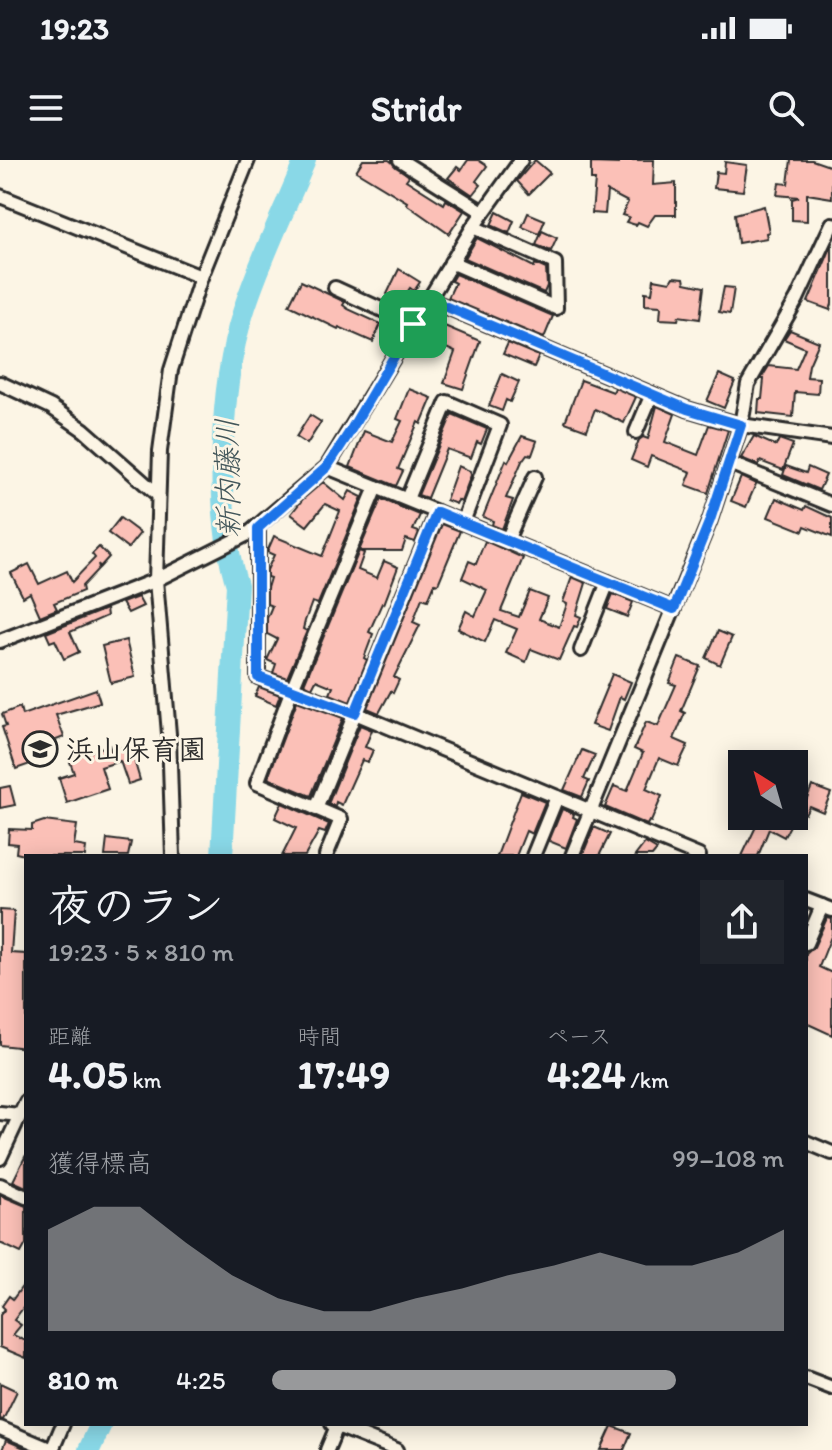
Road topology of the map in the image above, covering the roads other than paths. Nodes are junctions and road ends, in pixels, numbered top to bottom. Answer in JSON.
{"nodes":[{"id":1,"x":248,"y":160,"type":"edge"},
{"id":2,"x":400,"y":160,"type":"edge"},
{"id":3,"x":521,"y":160,"type":"edge"},
{"id":4,"x":0,"y":196,"type":"edge"},
{"id":5,"x":483,"y":212,"type":"junction"},
{"id":6,"x":832,"y":224,"type":"edge"},
{"id":7,"x":473,"y":227,"type":"junction"},
{"id":8,"x":451,"y":262,"type":"junction"},
{"id":9,"x":201,"y":277,"type":"junction"},
{"id":10,"x":335,"y":288,"type":"dead end"},
{"id":11,"x":428,"y":299,"type":"junction"},
{"id":12,"x":413,"y":324,"type":"junction"},
{"id":13,"x":0,"y":383,"type":"edge"},
{"id":14,"x":652,"y":394,"type":"junction"},
{"id":15,"x":741,"y":425,"type":"junction"},
{"id":16,"x":636,"y":432,"type":"dead end"},
{"id":17,"x":832,"y":438,"type":"edge"},
{"id":18,"x":729,"y":463,"type":"junction"},
{"id":19,"x":327,"y":467,"type":"junction"},
{"id":20,"x":535,"y":477,"type":"dead end"},
{"id":21,"x":376,"y":487,"type":"junction"},
{"id":22,"x":158,"y":495,"type":"junction"},
{"id":23,"x":407,"y":499,"type":"junction"},
{"id":24,"x":832,"y":505,"type":"edge"},
{"id":25,"x":437,"y":512,"type":"junction"},
{"id":26,"x":463,"y":522,"type":"junction"},
{"id":27,"x":253,"y":531,"type":"junction"},
{"id":28,"x":507,"y":540,"type":"junction"},
{"id":29,"x":156,"y":580,"type":"junction"},
{"id":30,"x":608,"y":582,"type":"junction"},
{"id":31,"x":674,"y":609,"type":"junction"},
{"id":32,"x":0,"y":641,"type":"edge"},
{"id":33,"x":581,"y":650,"type":"dead end"},
{"id":34,"x":292,"y":689,"type":"junction"},
{"id":35,"x":355,"y":713,"type":"junction"},
{"id":36,"x":557,"y":797,"type":"junction"},
{"id":37,"x":316,"y":809,"type":"junction"},
{"id":38,"x":590,"y":811,"type":"junction"},
{"id":39,"x":173,"y":854,"type":"edge"},
{"id":40,"x":327,"y":854,"type":"edge"},
{"id":41,"x":534,"y":854,"type":"edge"},
{"id":42,"x":573,"y":854,"type":"edge"},
{"id":43,"x":694,"y":854,"type":"edge"},
{"id":44,"x":808,"y":901,"type":"edge"},
{"id":45,"x":827,"y":908,"type":"edge"},
{"id":46,"x":808,"y":940,"type":"edge"},
{"id":47,"x":24,"y":1106,"type":"edge"},
{"id":48,"x":0,"y":1113,"type":"edge"},
{"id":49,"x":20,"y":1115,"type":"junction"},
{"id":50,"x":808,"y":1143,"type":"edge"},
{"id":51,"x":832,"y":1153,"type":"edge"},
{"id":52,"x":0,"y":1158,"type":"edge"},
{"id":53,"x":0,"y":1185,"type":"edge"},
{"id":54,"x":24,"y":1196,"type":"edge"},
{"id":55,"x":808,"y":1379,"type":"edge"},
{"id":56,"x":832,"y":1388,"type":"edge"},
{"id":57,"x":62,"y":1426,"type":"edge"},
{"id":58,"x":334,"y":1426,"type":"edge"},
{"id":59,"x":337,"y":1426,"type":"edge"},
{"id":60,"x":0,"y":1428,"type":"edge"},
{"id":61,"x":52,"y":1450,"type":"edge"},
{"id":62,"x":327,"y":1450,"type":"edge"},
{"id":63,"x":397,"y":1450,"type":"edge"}],
"edges":[{"from":1,"to":9,"type":"street"},
{"from":2,"to":5,"type":"street"},
{"from":3,"to":5,"type":"street"},
{"from":4,"to":9,"type":"street"},
{"from":5,"to":7,"type":"street"},
{"from":6,"to":15,"type":"street"},
{"from":7,"to":8,"type":"street"},
{"from":7,"to":8,"type":"street"},
{"from":8,"to":11,"type":"street"},
{"from":9,"to":22,"type":"street"},
{"from":10,"to":12,"type":"street"},
{"from":11,"to":12,"type":"street"},
{"from":11,"to":14,"type":"street"},
{"from":12,"to":19,"type":"street"},
{"from":13,"to":22,"type":"street"},
{"from":14,"to":15,"type":"street"},
{"from":14,"to":16,"type":"street"},
{"from":15,"to":17,"type":"street"},
{"from":15,"to":18,"type":"street"},
{"from":18,"to":24,"type":"street"},
{"from":18,"to":31,"type":"street"},
{"from":19,"to":21,"type":"street"},
{"from":19,"to":27,"type":"street"},
{"from":20,"to":28,"type":"street"},
{"from":21,"to":23,"type":"street"},
{"from":21,"to":34,"type":"street"},
{"from":22,"to":29,"type":"street"},
{"from":23,"to":25,"type":"street"},
{"from":23,"to":26,"type":"street"},
{"from":25,"to":26,"type":"street"},
{"from":25,"to":35,"type":"street"},
{"from":26,"to":28,"type":"street"},
{"from":27,"to":29,"type":"street"},
{"from":27,"to":34,"type":"street"},
{"from":28,"to":30,"type":"street"},
{"from":29,"to":32,"type":"street"},
{"from":29,"to":39,"type":"street"},
{"from":30,"to":31,"type":"street"},
{"from":30,"to":33,"type":"street"},
{"from":31,"to":38,"type":"street"},
{"from":34,"to":35,"type":"street"},
{"from":34,"to":37,"type":"street"},
{"from":35,"to":36,"type":"street"},
{"from":35,"to":37,"type":"street"},
{"from":36,"to":38,"type":"street"},
{"from":36,"to":41,"type":"street"},
{"from":37,"to":40,"type":"street"},
{"from":38,"to":42,"type":"street"},
{"from":38,"to":43,"type":"street"},
{"from":44,"to":45,"type":"street"},
{"from":45,"to":46,"type":"street"},
{"from":47,"to":49,"type":"street"},
{"from":48,"to":49,"type":"street"},
{"from":49,"to":52,"type":"street"},
{"from":50,"to":51,"type":"street"},
{"from":53,"to":54,"type":"street"},
{"from":55,"to":56,"type":"street"},
{"from":57,"to":61,"type":"street"},
{"from":58,"to":62,"type":"street"},
{"from":59,"to":63,"type":"street"},
{"from":60,"to":61,"type":"street"}]}
